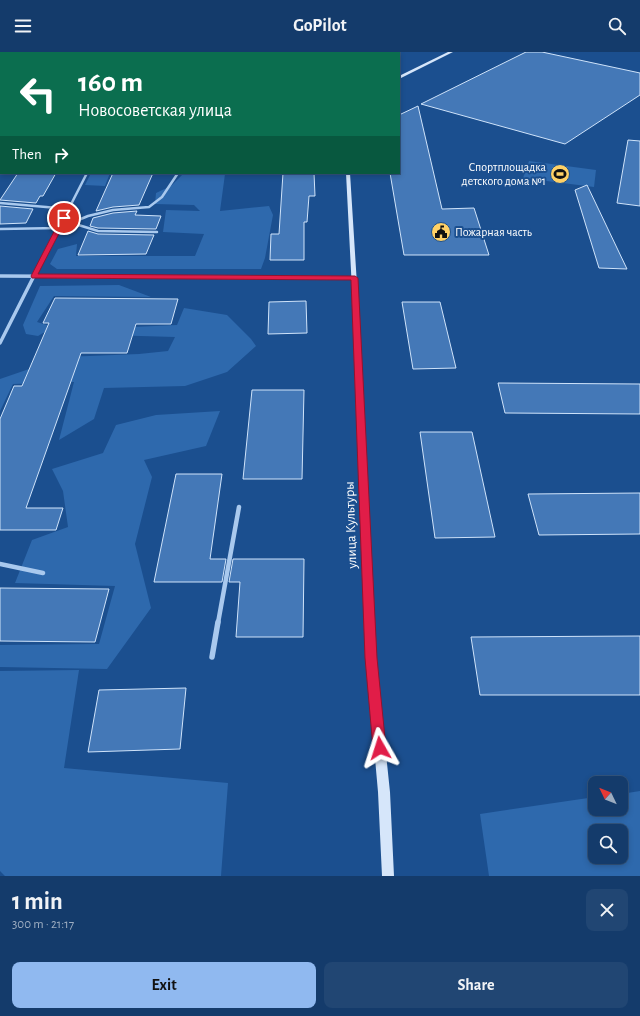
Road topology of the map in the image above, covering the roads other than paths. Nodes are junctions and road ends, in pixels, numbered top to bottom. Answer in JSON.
{"nodes":[{"id":1,"x":451,"y":52,"type":"edge"},
{"id":2,"x":400,"y":78,"type":"edge"},
{"id":3,"x":86,"y":174,"type":"edge"},
{"id":4,"x":177,"y":174,"type":"edge"},
{"id":5,"x":348,"y":174,"type":"edge"},
{"id":6,"x":0,"y":203,"type":"edge"},
{"id":7,"x":69,"y":209,"type":"junction"},
{"id":8,"x":71,"y":223,"type":"junction"},
{"id":9,"x":59,"y":228,"type":"junction"},
{"id":10,"x":0,"y":230,"type":"edge"},
{"id":11,"x":157,"y":232,"type":"dead end"},
{"id":12,"x":0,"y":276,"type":"edge"},
{"id":13,"x":34,"y":276,"type":"junction"},
{"id":14,"x":355,"y":278,"type":"junction"},
{"id":15,"x":0,"y":330,"type":"edge"},
{"id":16,"x":7,"y":330,"type":"junction"},
{"id":17,"x":0,"y":343,"type":"edge"},
{"id":18,"x":239,"y":507,"type":"dead end"},
{"id":19,"x":0,"y":564,"type":"edge"},
{"id":20,"x":43,"y":573,"type":"dead end"},
{"id":21,"x":212,"y":657,"type":"dead end"},
{"id":22,"x":388,"y":876,"type":"edge"}],
"edges":[{"from":1,"to":2,"type":"main road"},
{"from":3,"to":7,"type":"street"},
{"from":4,"to":8,"type":"street"},
{"from":5,"to":14,"type":"main road","name":"улица Культуры"},
{"from":6,"to":7,"type":"street"},
{"from":7,"to":9,"type":"street"},
{"from":8,"to":9,"type":"street"},
{"from":8,"to":11,"type":"street"},
{"from":9,"to":10,"type":"street"},
{"from":9,"to":13,"type":"street"},
{"from":12,"to":13,"type":"street"},
{"from":13,"to":14,"type":"street"},
{"from":13,"to":16,"type":"street"},
{"from":14,"to":22,"type":"main road","name":"улица Культуры"},
{"from":15,"to":16,"type":"street"},
{"from":16,"to":17,"type":"street"},
{"from":18,"to":21,"type":"street"},
{"from":19,"to":20,"type":"street"}]}
